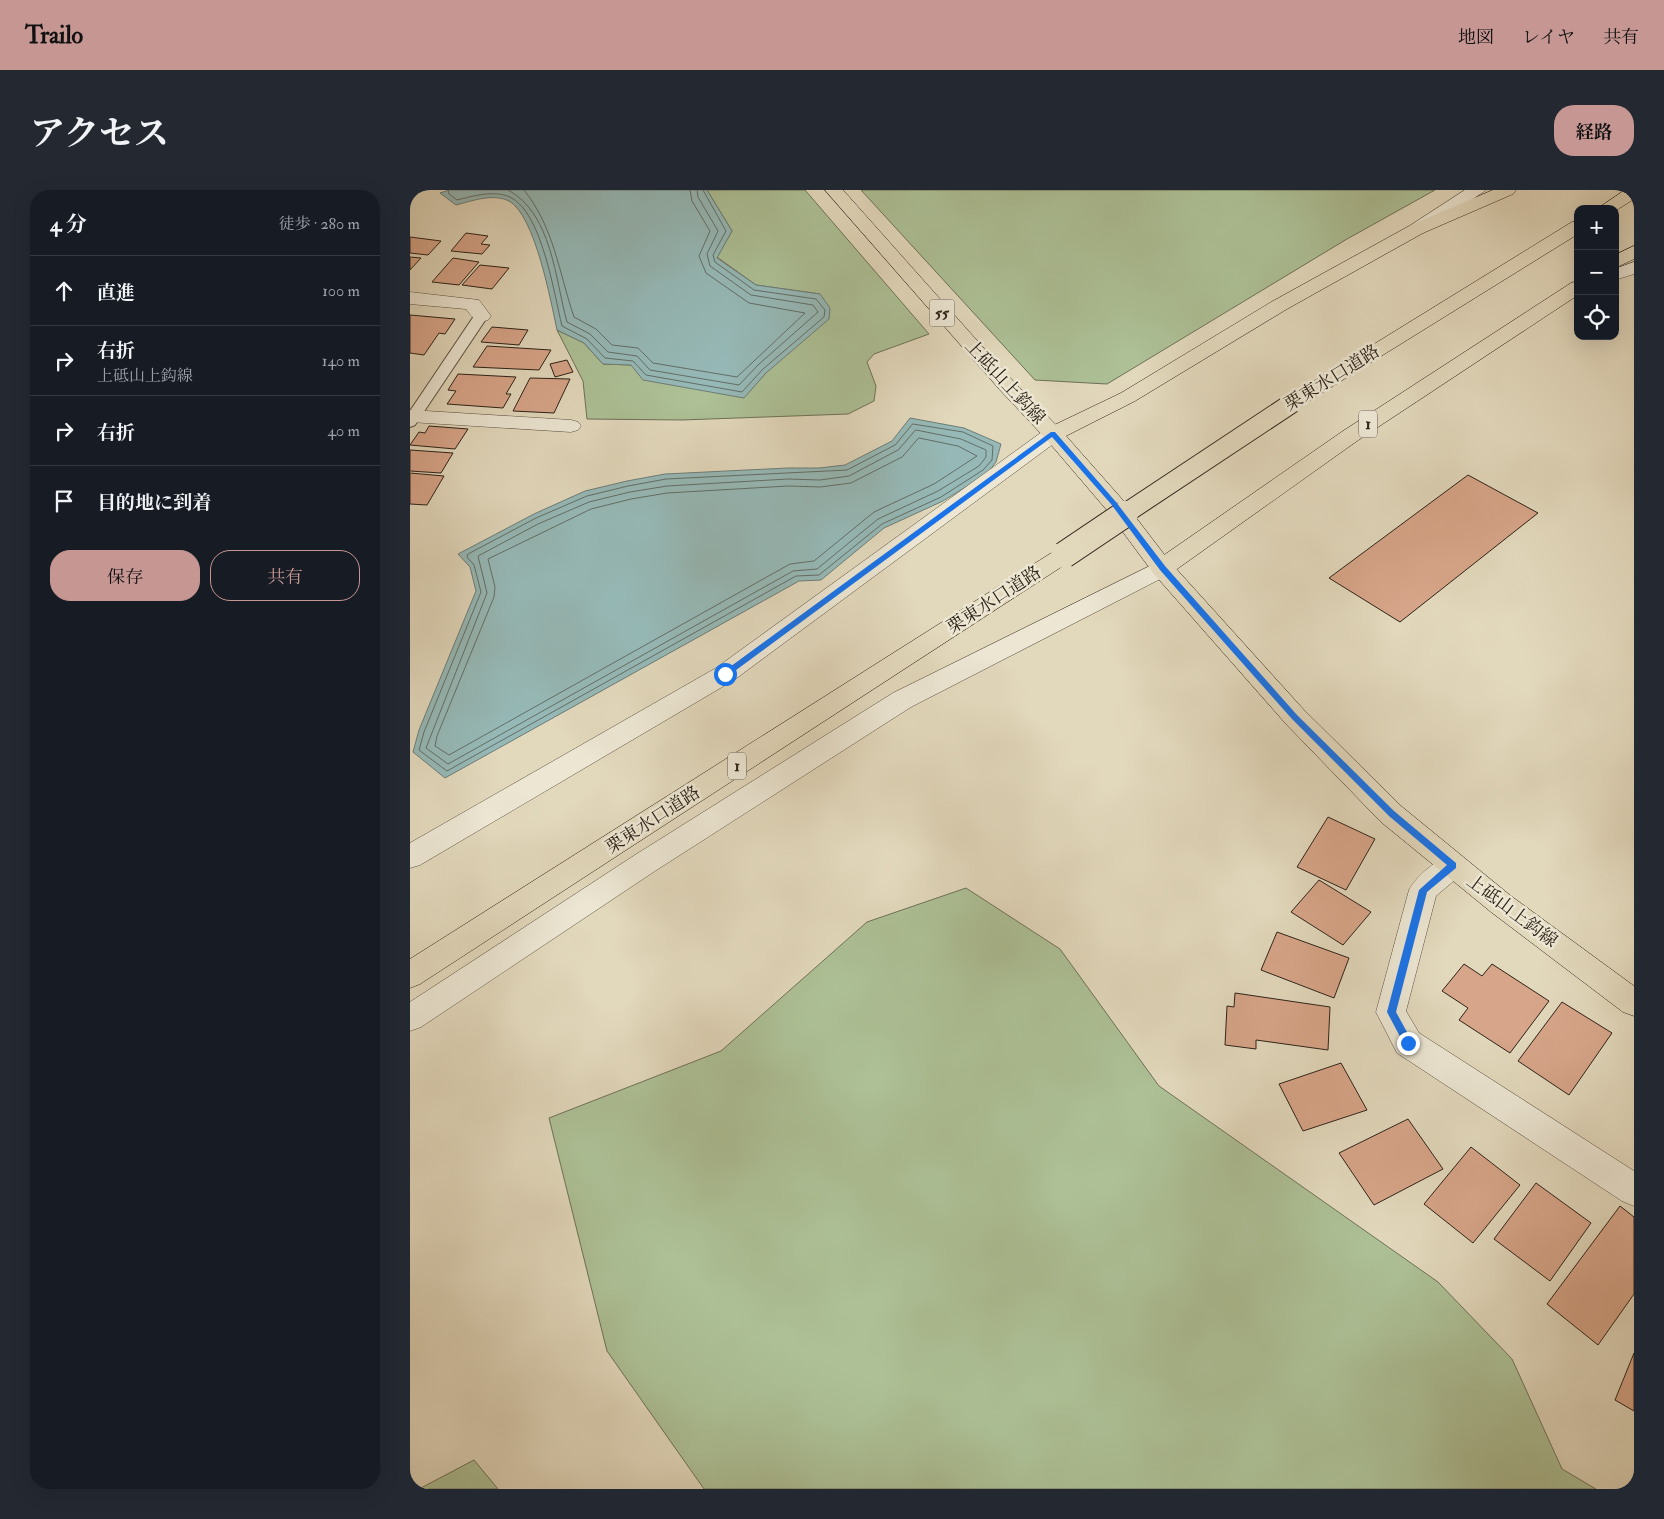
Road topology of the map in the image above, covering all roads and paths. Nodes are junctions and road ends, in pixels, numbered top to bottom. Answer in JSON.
{"nodes":[{"id":1,"x":834,"y":190,"type":"edge"},
{"id":2,"x":1477,"y":190,"type":"edge"},
{"id":3,"x":1507,"y":190,"type":"edge"},
{"id":4,"x":1634,"y":192,"type":"edge"},
{"id":5,"x":1613,"y":205,"type":"edge"},
{"id":6,"x":1574,"y":228,"type":"edge"},
{"id":7,"x":1417,"y":229,"type":"junction"},
{"id":8,"x":1634,"y":251,"type":"edge"},
{"id":9,"x":1619,"y":260,"type":"edge"},
{"id":10,"x":1634,"y":268,"type":"edge"},
{"id":11,"x":1619,"y":274,"type":"edge"},
{"id":12,"x":1574,"y":290,"type":"edge"},
{"id":13,"x":410,"y":298,"type":"edge"},
{"id":14,"x":481,"y":316,"type":"joint"},
{"id":15,"x":411,"y":418,"type":"edge"},
{"id":16,"x":571,"y":426,"type":"dead end"},
{"id":17,"x":1053,"y":434,"type":"junction"},
{"id":18,"x":1162,"y":568,"type":"junction"},
{"id":19,"x":410,"y":857,"type":"edge"},
{"id":20,"x":1453,"y":865,"type":"junction"},
{"id":21,"x":410,"y":975,"type":"edge"},
{"id":22,"x":1634,"y":1003,"type":"edge"},
{"id":23,"x":410,"y":1018,"type":"edge"},
{"id":24,"x":1634,"y":1190,"type":"edge"}],
"edges":[{"from":1,"to":17,"type":"main road","name":"上砥山上鈎線","number":"55"},
{"from":2,"to":7,"type":"street"},
{"from":3,"to":7,"type":"main road"},
{"from":4,"to":5,"type":"main road"},
{"from":6,"to":21,"type":"main road","name":"栗東水口道路","number":"1","bridge":true},
{"from":7,"to":17,"type":"main road"},
{"from":8,"to":9,"type":"main road"},
{"from":10,"to":11,"type":"street"},
{"from":12,"to":18,"type":"main road","number":"1"},
{"from":13,"to":14,"type":"street"},
{"from":14,"to":15,"type":"lane"},
{"from":15,"to":16,"type":"street"},
{"from":17,"to":18,"type":"main road","name":"上砥山上鈎線","number":"55"},
{"from":17,"to":19,"type":"street"},
{"from":18,"to":20,"type":"main road","name":"上砥山上鈎線","number":"55"},
{"from":18,"to":23,"type":"street"},
{"from":20,"to":22,"type":"main road","name":"上砥山上鈎線","number":"55"},
{"from":20,"to":24,"type":"street"}]}
